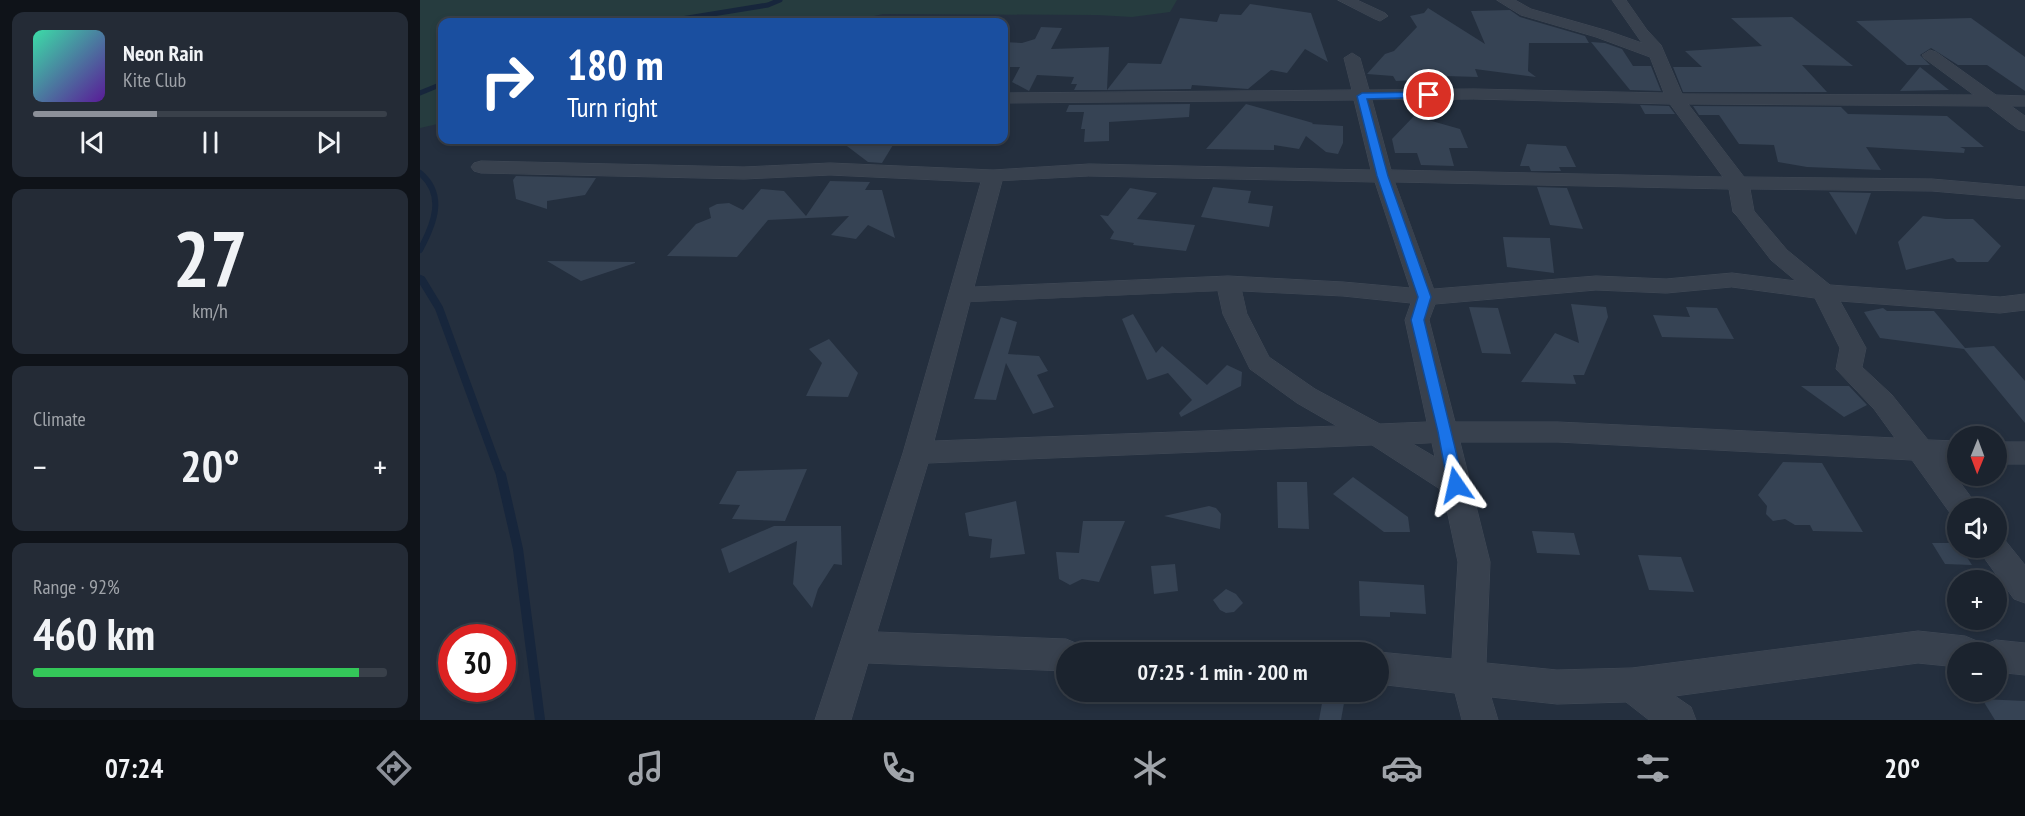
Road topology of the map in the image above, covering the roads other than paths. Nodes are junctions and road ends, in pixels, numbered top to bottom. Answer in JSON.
{"nodes":[{"id":1,"x":1345,"y":0,"type":"edge"},
{"id":2,"x":1504,"y":0,"type":"edge"},
{"id":3,"x":1619,"y":0,"type":"edge"},
{"id":4,"x":1380,"y":16,"type":"dead end"},
{"id":5,"x":1656,"y":54,"type":"junction"},
{"id":6,"x":1930,"y":55,"type":"dead end"},
{"id":7,"x":1352,"y":58,"type":"dead end"},
{"id":8,"x":1362,"y":96,"type":"junction"},
{"id":9,"x":1008,"y":98,"type":"edge"},
{"id":10,"x":1676,"y":99,"type":"junction"},
{"id":11,"x":1991,"y":100,"type":"junction"},
{"id":12,"x":2025,"y":101,"type":"edge"},
{"id":13,"x":2025,"y":125,"type":"edge"},
{"id":14,"x":481,"y":167,"type":"dead end"},
{"id":15,"x":993,"y":176,"type":"junction"},
{"id":16,"x":1383,"y":176,"type":"junction"},
{"id":17,"x":1738,"y":183,"type":"junction"},
{"id":18,"x":2025,"y":193,"type":"edge"},
{"id":19,"x":1228,"y":283,"type":"junction"},
{"id":20,"x":1824,"y":292,"type":"junction"},
{"id":21,"x":960,"y":295,"type":"junction"},
{"id":22,"x":1425,"y":297,"type":"junction"},
{"id":23,"x":2025,"y":302,"type":"edge"},
{"id":24,"x":1445,"y":432,"type":"junction"},
{"id":25,"x":1376,"y":435,"type":"junction"},
{"id":26,"x":1922,"y":452,"type":"junction"},
{"id":27,"x":1947,"y":452,"type":"edge"},
{"id":28,"x":917,"y":453,"type":"junction"},
{"id":29,"x":2007,"y":453,"type":"edge"},
{"id":30,"x":2025,"y":453,"type":"edge"},
{"id":31,"x":1456,"y":485,"type":"junction"},
{"id":32,"x":1956,"y":498,"type":"edge"},
{"id":33,"x":2001,"y":558,"type":"edge"},
{"id":34,"x":2025,"y":589,"type":"edge"},
{"id":35,"x":857,"y":647,"type":"junction"},
{"id":36,"x":1947,"y":650,"type":"edge"},
{"id":37,"x":1056,"y":655,"type":"edge"},
{"id":38,"x":2007,"y":657,"type":"edge"},
{"id":39,"x":2025,"y":659,"type":"edge"},
{"id":40,"x":1389,"y":669,"type":"edge"},
{"id":41,"x":1468,"y":678,"type":"junction"},
{"id":42,"x":1632,"y":685,"type":"junction"},
{"id":43,"x":833,"y":720,"type":"edge"},
{"id":44,"x":1480,"y":720,"type":"edge"},
{"id":45,"x":1678,"y":720,"type":"edge"}],
"edges":[{"from":1,"to":4,"type":"street"},
{"from":2,"to":5,"type":"street"},
{"from":3,"to":5,"type":"street"},
{"from":5,"to":10,"type":"street"},
{"from":6,"to":11,"type":"street"},
{"from":7,"to":8,"type":"street"},
{"from":8,"to":9,"type":"street"},
{"from":8,"to":10,"type":"street"},
{"from":8,"to":16,"type":"street"},
{"from":10,"to":11,"type":"street"},
{"from":10,"to":17,"type":"street"},
{"from":11,"to":12,"type":"street"},
{"from":11,"to":13,"type":"street"},
{"from":14,"to":15,"type":"street"},
{"from":15,"to":16,"type":"street"},
{"from":15,"to":21,"type":"street"},
{"from":16,"to":17,"type":"street"},
{"from":16,"to":22,"type":"street"},
{"from":17,"to":18,"type":"street"},
{"from":17,"to":20,"type":"street"},
{"from":19,"to":21,"type":"street"},
{"from":19,"to":22,"type":"street"},
{"from":19,"to":25,"type":"street"},
{"from":20,"to":22,"type":"street"},
{"from":20,"to":23,"type":"street"},
{"from":20,"to":26,"type":"street"},
{"from":21,"to":28,"type":"street"},
{"from":22,"to":24,"type":"street"},
{"from":24,"to":25,"type":"street"},
{"from":24,"to":26,"type":"street"},
{"from":24,"to":31,"type":"street"},
{"from":25,"to":28,"type":"street"},
{"from":25,"to":31,"type":"street"},
{"from":26,"to":27,"type":"street"},
{"from":26,"to":32,"type":"street"},
{"from":28,"to":35,"type":"street"},
{"from":29,"to":30,"type":"street"},
{"from":31,"to":41,"type":"street"},
{"from":33,"to":34,"type":"street"},
{"from":35,"to":37,"type":"street"},
{"from":35,"to":43,"type":"street"},
{"from":36,"to":42,"type":"street"},
{"from":38,"to":39,"type":"street"},
{"from":40,"to":41,"type":"street"},
{"from":41,"to":42,"type":"street"},
{"from":41,"to":44,"type":"street"},
{"from":42,"to":45,"type":"street"}]}
